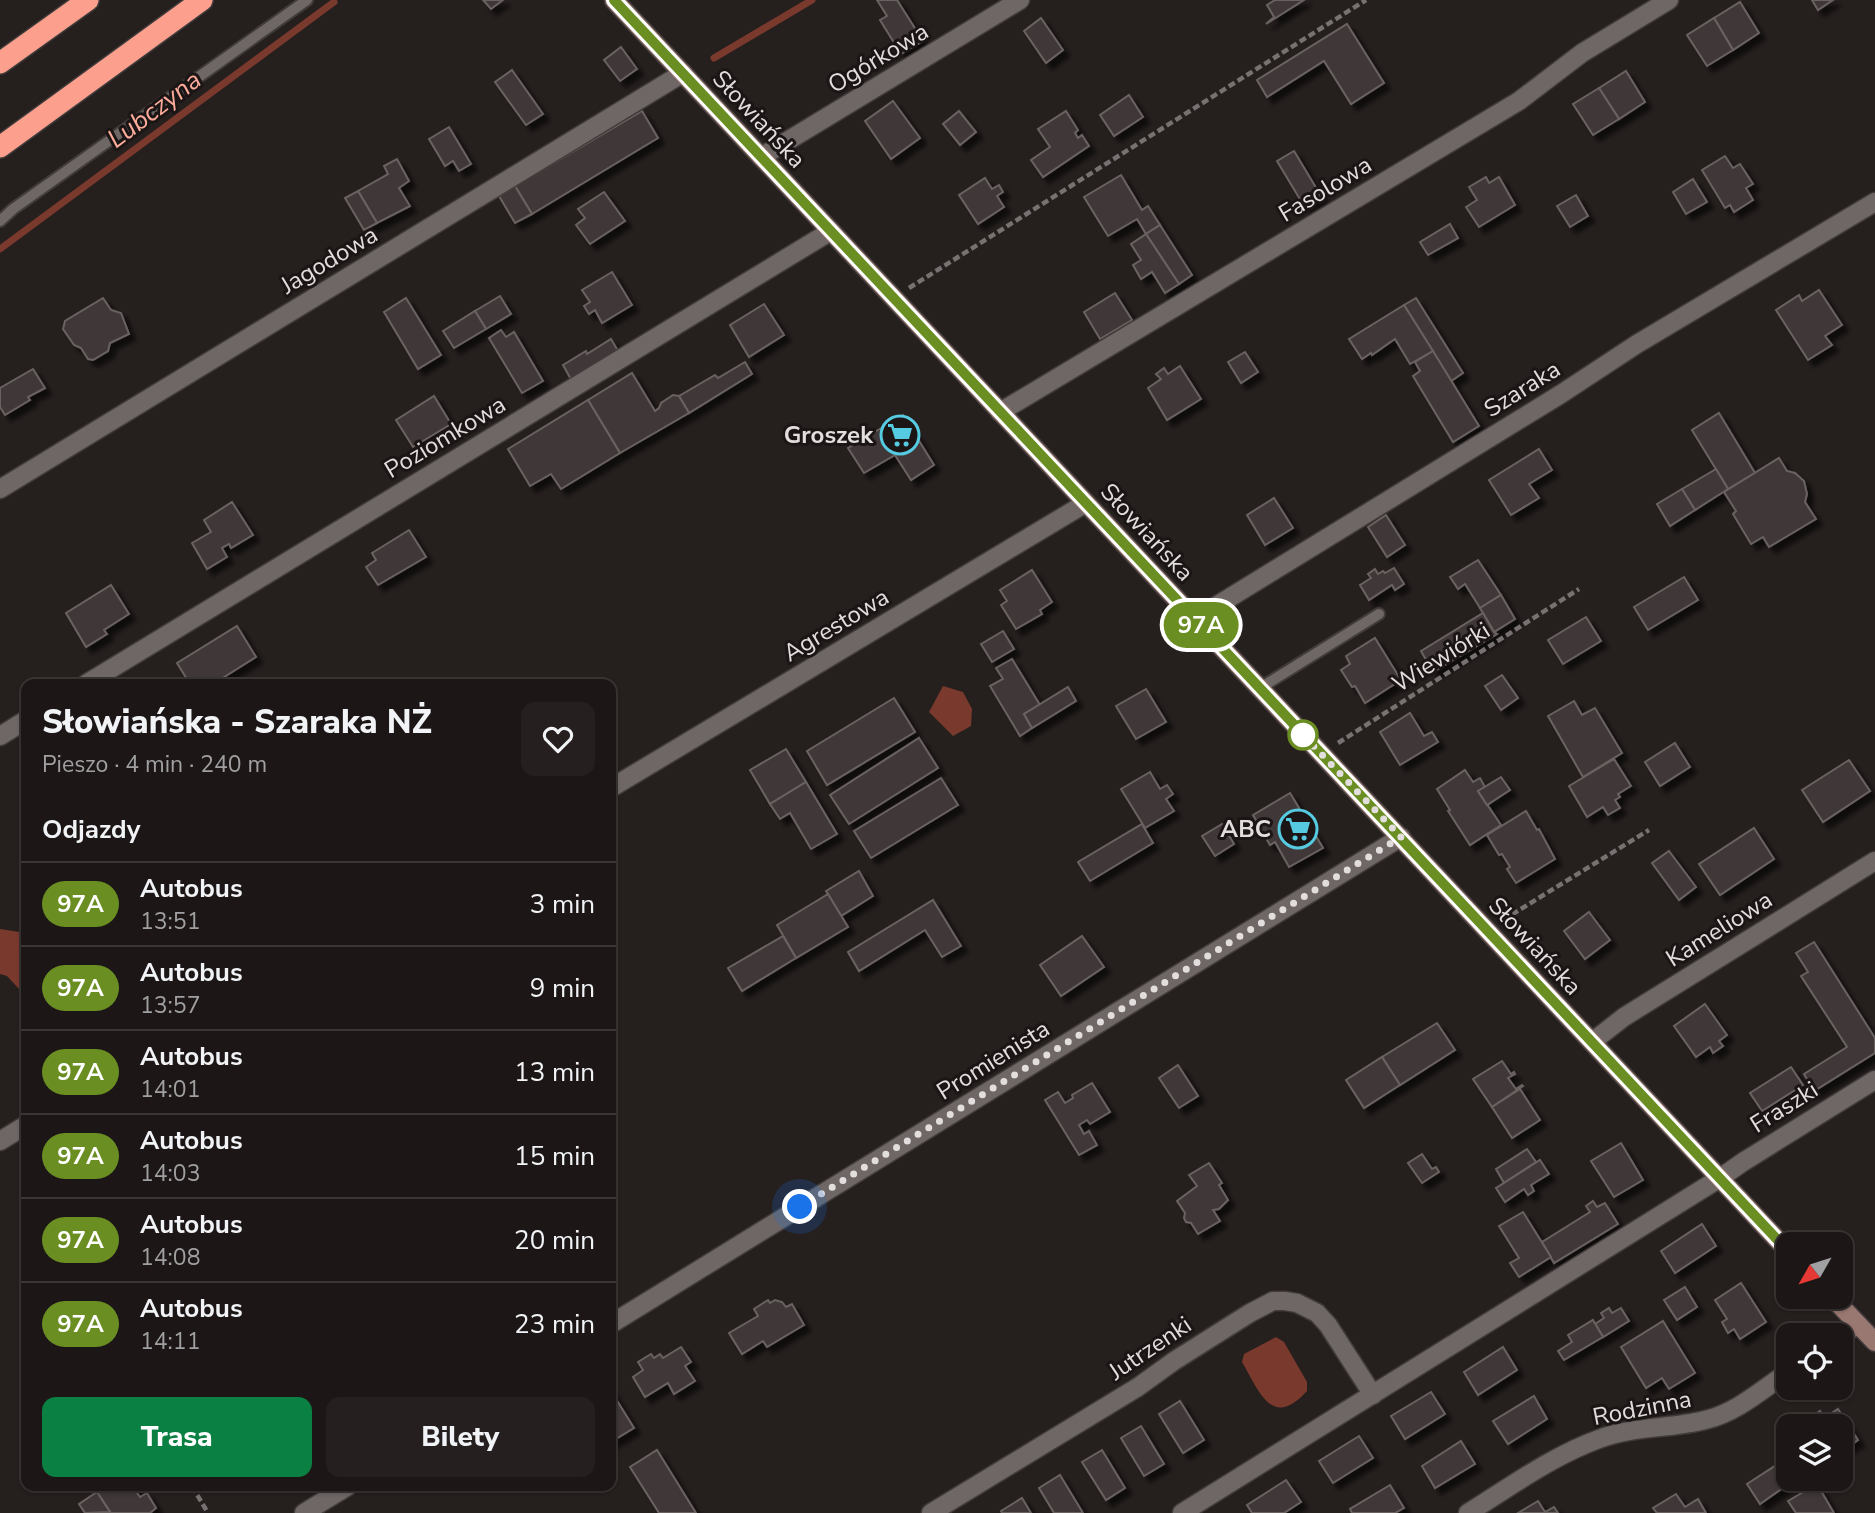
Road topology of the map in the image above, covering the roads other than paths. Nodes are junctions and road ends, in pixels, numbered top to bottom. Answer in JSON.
{"nodes":[{"id":1,"x":88,"y":0,"type":"edge"},
{"id":2,"x":202,"y":0,"type":"edge"},
{"id":3,"x":307,"y":0,"type":"edge"},
{"id":4,"x":614,"y":0,"type":"edge"},
{"id":5,"x":1020,"y":0,"type":"edge"},
{"id":6,"x":1669,"y":0,"type":"edge"},
{"id":7,"x":0,"y":63,"type":"edge"},
{"id":8,"x":683,"y":73,"type":"junction"},
{"id":9,"x":0,"y":146,"type":"edge"},
{"id":10,"x":761,"y":157,"type":"junction"},
{"id":11,"x":1875,"y":202,"type":"edge"},
{"id":12,"x":0,"y":220,"type":"edge"},
{"id":13,"x":831,"y":231,"type":"junction"},
{"id":14,"x":1000,"y":412,"type":"junction"},
{"id":15,"x":0,"y":489,"type":"edge"},
{"id":16,"x":1086,"y":503,"type":"junction"},
{"id":17,"x":1379,"y":614,"type":"dead end"},
{"id":18,"x":1195,"y":619,"type":"junction"},
{"id":19,"x":94,"y":679,"type":"edge"},
{"id":20,"x":1259,"y":688,"type":"junction"},
{"id":21,"x":21,"y":723,"type":"edge"},
{"id":22,"x":0,"y":736,"type":"edge"},
{"id":23,"x":616,"y":785,"type":"edge"},
{"id":24,"x":1401,"y":837,"type":"junction"},
{"id":25,"x":1875,"y":862,"type":"edge"},
{"id":26,"x":1592,"y":1042,"type":"junction"},
{"id":27,"x":1875,"y":1080,"type":"edge"},
{"id":28,"x":21,"y":1128,"type":"edge"},
{"id":29,"x":0,"y":1141,"type":"edge"},
{"id":30,"x":1720,"y":1178,"type":"junction"},
{"id":31,"x":1776,"y":1238,"type":"edge"},
{"id":32,"x":1844,"y":1309,"type":"edge"},
{"id":33,"x":616,"y":1321,"type":"edge"},
{"id":34,"x":1858,"y":1324,"type":"junction"},
{"id":35,"x":1853,"y":1328,"type":"edge"},
{"id":36,"x":1875,"y":1342,"type":"edge"},
{"id":37,"x":1776,"y":1379,"type":"edge"},
{"id":38,"x":1373,"y":1395,"type":"junction"},
{"id":39,"x":340,"y":1491,"type":"edge"},
{"id":40,"x":304,"y":1513,"type":"edge"},
{"id":41,"x":931,"y":1513,"type":"edge"},
{"id":42,"x":1182,"y":1513,"type":"edge"},
{"id":43,"x":1468,"y":1513,"type":"edge"}],
"edges":[{"from":1,"to":7,"type":"highway"},
{"from":2,"to":9,"type":"highway"},
{"from":3,"to":12,"type":"lane"},
{"from":4,"to":8,"type":"street","name":"Słowiańska"},
{"from":5,"to":10,"type":"street","name":"Ogórkowa"},
{"from":6,"to":14,"type":"street","name":"Fasolowa"},
{"from":8,"to":10,"type":"street","name":"Słowiańska"},
{"from":8,"to":15,"type":"street","name":"Jagodowa"},
{"from":10,"to":13,"type":"street","name":"Słowiańska"},
{"from":11,"to":18,"type":"street","name":"Szaraka"},
{"from":13,"to":14,"type":"street","name":"Słowiańska"},
{"from":13,"to":19,"type":"street","name":"Poziomkowa"},
{"from":14,"to":16,"type":"street","name":"Słowiańska"},
{"from":16,"to":18,"type":"street","name":"Słowiańska"},
{"from":16,"to":23,"type":"street","name":"Agrestowa"},
{"from":17,"to":20,"type":"lane"},
{"from":18,"to":20,"type":"street","name":"Słowiańska"},
{"from":20,"to":24,"type":"street","name":"Słowiańska"},
{"from":21,"to":22,"type":"street"},
{"from":24,"to":26,"type":"street","name":"Słowiańska"},
{"from":24,"to":33,"type":"street","name":"Promienista"},
{"from":25,"to":26,"type":"street","name":"Kameliowa"},
{"from":26,"to":30,"type":"street","name":"Słowiańska"},
{"from":27,"to":30,"type":"street","name":"Fraszki"},
{"from":28,"to":29,"type":"street"},
{"from":30,"to":31,"type":"street","name":"Słowiańska"},
{"from":30,"to":38,"type":"street"},
{"from":32,"to":34,"type":"street"},
{"from":34,"to":35,"type":"street"},
{"from":34,"to":36,"type":"street"},
{"from":37,"to":43,"type":"street","name":"Rodzinna"},
{"from":38,"to":41,"type":"street","name":"Jutrzenki"},
{"from":38,"to":42,"type":"street"},
{"from":39,"to":40,"type":"street"}]}
